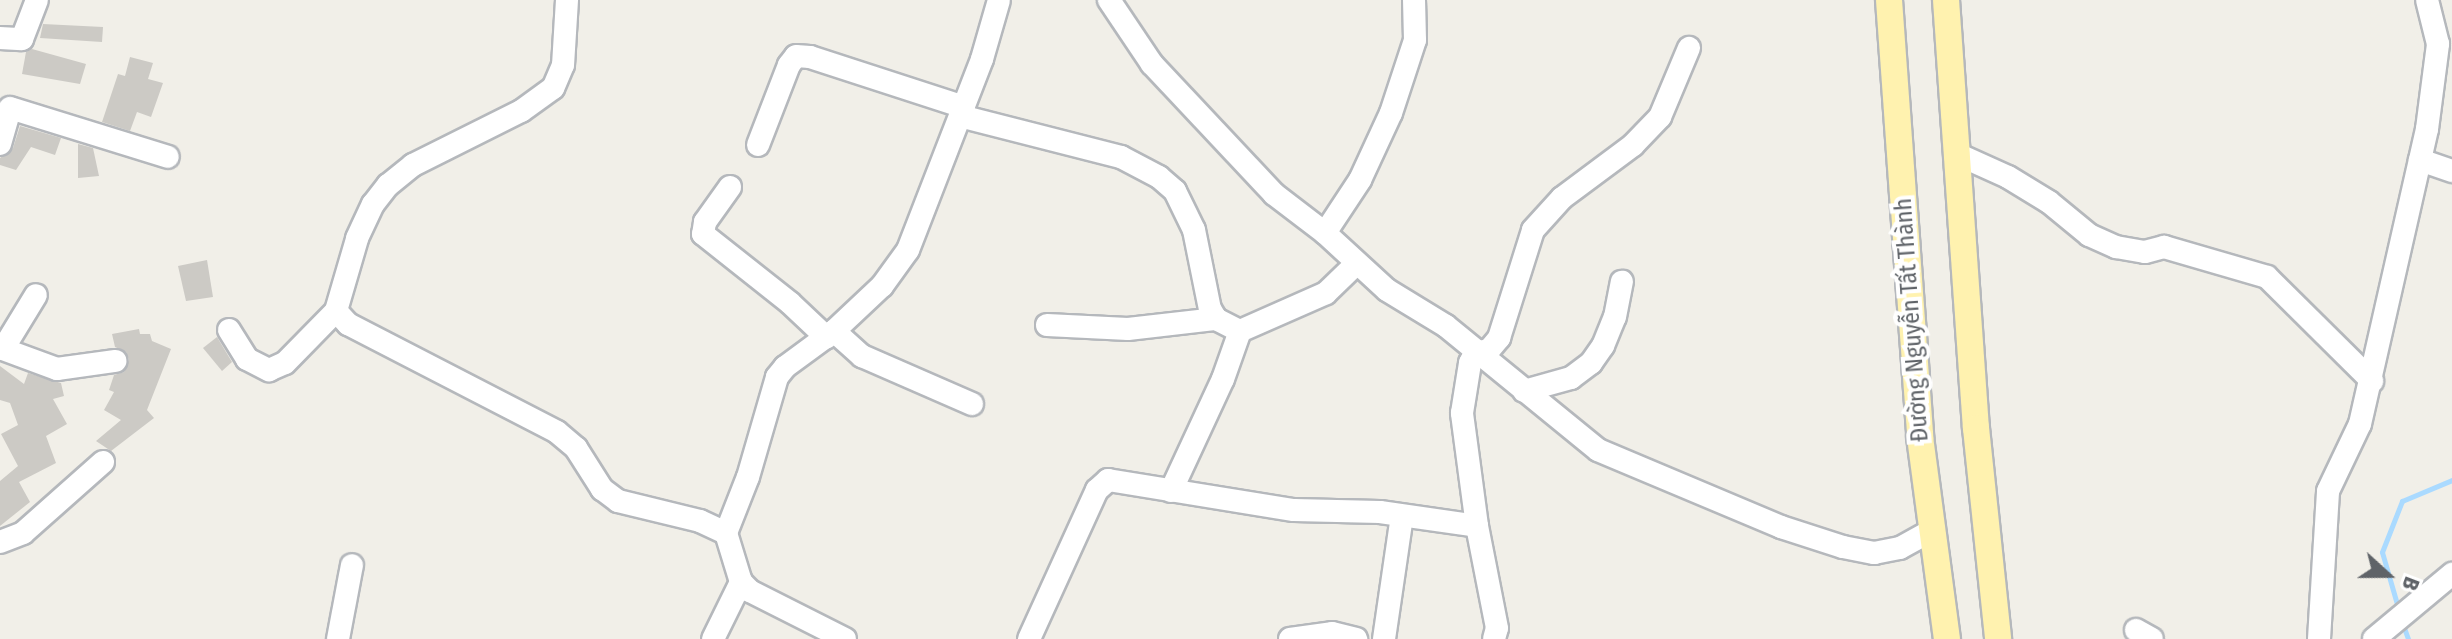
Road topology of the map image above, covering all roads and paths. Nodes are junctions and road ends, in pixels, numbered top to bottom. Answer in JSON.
{"nodes":[{"id":1,"x":37,"y":0,"type":"edge"},
{"id":2,"x":567,"y":0,"type":"edge"},
{"id":3,"x":999,"y":0,"type":"edge"},
{"id":4,"x":1109,"y":0,"type":"edge"},
{"id":5,"x":1414,"y":0,"type":"edge"},
{"id":6,"x":1889,"y":0,"type":"edge"},
{"id":7,"x":1946,"y":0,"type":"edge"},
{"id":8,"x":2427,"y":0,"type":"edge"},
{"id":9,"x":0,"y":38,"type":"edge"},
{"id":10,"x":2445,"y":43,"type":"edge"},
{"id":11,"x":1689,"y":48,"type":"dead end"},
{"id":12,"x":962,"y":112,"type":"junction"},
{"id":13,"x":0,"y":144,"type":"edge"},
{"id":14,"x":758,"y":145,"type":"dead end"},
{"id":15,"x":1957,"y":154,"type":"junction"},
{"id":16,"x":168,"y":157,"type":"dead end"},
{"id":17,"x":2420,"y":160,"type":"junction"},
{"id":18,"x":2452,"y":171,"type":"edge"},
{"id":19,"x":730,"y":187,"type":"dead end"},
{"id":20,"x":1325,"y":233,"type":"junction"},
{"id":21,"x":1356,"y":264,"type":"junction"},
{"id":22,"x":1622,"y":282,"type":"dead end"},
{"id":23,"x":36,"y":295,"type":"dead end"},
{"id":24,"x":336,"y":311,"type":"junction"},
{"id":25,"x":1216,"y":319,"type":"junction"},
{"id":26,"x":1047,"y":325,"type":"dead end"},
{"id":27,"x":229,"y":330,"type":"dead end"},
{"id":28,"x":1240,"y":331,"type":"junction"},
{"id":29,"x":830,"y":334,"type":"junction"},
{"id":30,"x":1,"y":349,"type":"edge"},
{"id":31,"x":1475,"y":353,"type":"junction"},
{"id":32,"x":115,"y":361,"type":"dead end"},
{"id":33,"x":2372,"y":381,"type":"junction"},
{"id":34,"x":1524,"y":391,"type":"junction"},
{"id":35,"x":972,"y":404,"type":"dead end"},
{"id":36,"x":103,"y":462,"type":"dead end"},
{"id":37,"x":1171,"y":491,"type":"junction"},
{"id":38,"x":1402,"y":516,"type":"junction"},
{"id":39,"x":1477,"y":526,"type":"junction"},
{"id":40,"x":1932,"y":530,"type":"junction"},
{"id":41,"x":726,"y":533,"type":"junction"},
{"id":42,"x":0,"y":542,"type":"edge"},
{"id":43,"x":352,"y":565,"type":"dead end"},
{"id":44,"x":2452,"y":574,"type":"edge"},
{"id":45,"x":741,"y":582,"type":"junction"},
{"id":46,"x":338,"y":639,"type":"edge"},
{"id":47,"x":713,"y":639,"type":"edge"},
{"id":48,"x":845,"y":639,"type":"edge"},
{"id":49,"x":1029,"y":639,"type":"edge"},
{"id":50,"x":1290,"y":639,"type":"edge"},
{"id":51,"x":1356,"y":639,"type":"edge"},
{"id":52,"x":1384,"y":639,"type":"edge"},
{"id":53,"x":1494,"y":639,"type":"edge"},
{"id":54,"x":1947,"y":639,"type":"edge"},
{"id":55,"x":1998,"y":639,"type":"edge"},
{"id":56,"x":2319,"y":639,"type":"edge"},
{"id":57,"x":2374,"y":639,"type":"edge"}],
"edges":[{"from":1,"to":9,"type":"street"},
{"from":2,"to":24,"type":"street"},
{"from":3,"to":12,"type":"street"},
{"from":4,"to":20,"type":"street"},
{"from":5,"to":20,"type":"street"},
{"from":6,"to":40,"type":"main road","name":"Đường Nguyễn Tất Thành"},
{"from":7,"to":15,"type":"main road"},
{"from":8,"to":10,"type":"street"},
{"from":10,"to":17,"type":"street"},
{"from":11,"to":31,"type":"street"},
{"from":12,"to":14,"type":"street"},
{"from":12,"to":25,"type":"street"},
{"from":12,"to":29,"type":"street"},
{"from":13,"to":16,"type":"street"},
{"from":15,"to":33,"type":"street"},
{"from":15,"to":55,"type":"main road"},
{"from":17,"to":18,"type":"street"},
{"from":17,"to":33,"type":"street"},
{"from":19,"to":29,"type":"street"},
{"from":20,"to":21,"type":"street"},
{"from":21,"to":28,"type":"street"},
{"from":21,"to":31,"type":"street"},
{"from":22,"to":34,"type":"street"},
{"from":23,"to":30,"type":"street"},
{"from":24,"to":27,"type":"street"},
{"from":24,"to":41,"type":"street"},
{"from":25,"to":26,"type":"street"},
{"from":25,"to":28,"type":"street"},
{"from":28,"to":37,"type":"street"},
{"from":29,"to":35,"type":"street"},
{"from":29,"to":41,"type":"street"},
{"from":30,"to":32,"type":"street"},
{"from":31,"to":34,"type":"street"},
{"from":31,"to":39,"type":"street"},
{"from":33,"to":56,"type":"street"},
{"from":34,"to":40,"type":"street"},
{"from":36,"to":42,"type":"street"},
{"from":37,"to":38,"type":"street"},
{"from":37,"to":49,"type":"street"},
{"from":38,"to":39,"type":"street"},
{"from":38,"to":52,"type":"street"},
{"from":39,"to":53,"type":"street"},
{"from":40,"to":54,"type":"main road","name":"Đường Nguyễn Tất Thành"},
{"from":41,"to":45,"type":"street"},
{"from":43,"to":46,"type":"street"},
{"from":44,"to":57,"type":"street"},
{"from":45,"to":47,"type":"street"},
{"from":45,"to":48,"type":"street"},
{"from":50,"to":51,"type":"street"}]}
